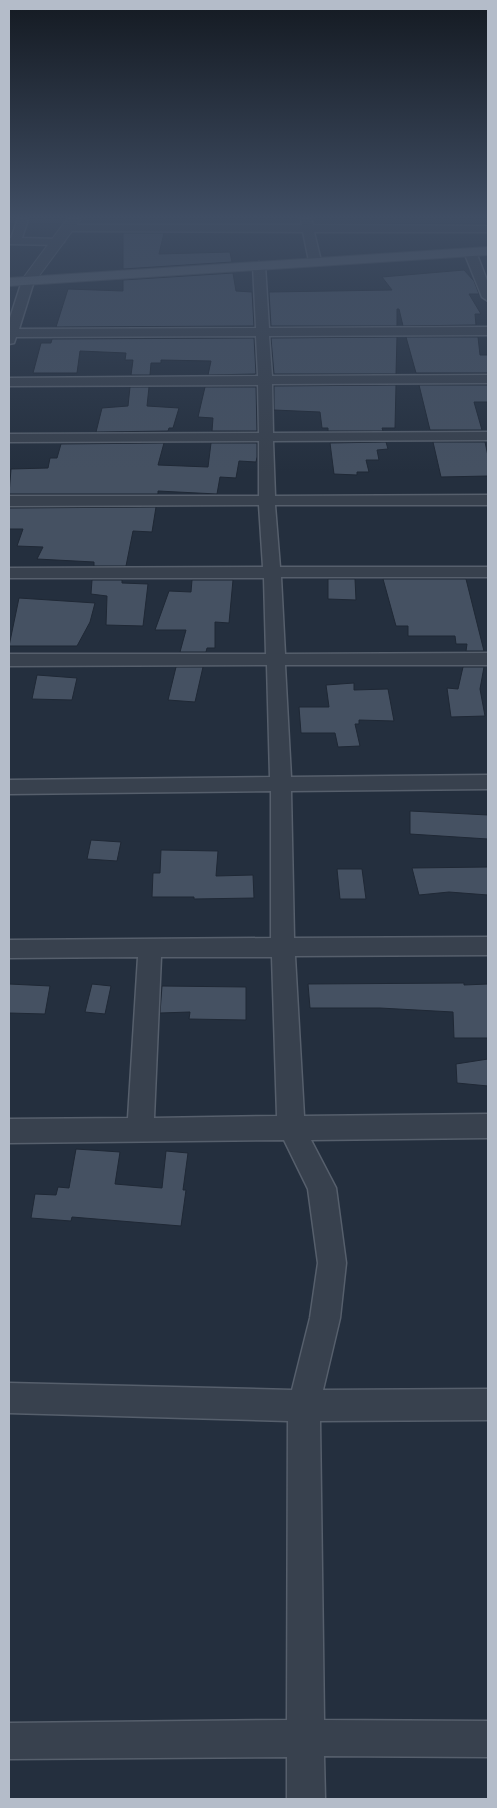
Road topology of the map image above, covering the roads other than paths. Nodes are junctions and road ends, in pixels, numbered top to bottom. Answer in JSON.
{"nodes":[{"id":1,"x":21,"y":303,"type":"edge"},
{"id":2,"x":262,"y":303,"type":"edge"},
{"id":3,"x":488,"y":331,"type":"edge"},
{"id":4,"x":263,"y":332,"type":"junction"},
{"id":5,"x":10,"y":335,"type":"edge"},
{"id":6,"x":488,"y":379,"type":"edge"},
{"id":7,"x":265,"y":380,"type":"junction"},
{"id":8,"x":9,"y":382,"type":"edge"},
{"id":9,"x":488,"y":436,"type":"edge"},
{"id":10,"x":265,"y":437,"type":"junction"},
{"id":11,"x":9,"y":438,"type":"edge"},
{"id":12,"x":9,"y":500,"type":"edge"},
{"id":13,"x":488,"y":500,"type":"edge"},
{"id":14,"x":267,"y":501,"type":"junction"},
{"id":15,"x":488,"y":572,"type":"edge"},
{"id":16,"x":9,"y":573,"type":"edge"},
{"id":17,"x":272,"y":574,"type":"junction"},
{"id":18,"x":488,"y":659,"type":"edge"},
{"id":19,"x":9,"y":660,"type":"edge"},
{"id":20,"x":276,"y":660,"type":"junction"},
{"id":21,"x":488,"y":782,"type":"edge"},
{"id":22,"x":281,"y":785,"type":"junction"},
{"id":23,"x":9,"y":787,"type":"edge"},
{"id":24,"x":488,"y":946,"type":"edge"},
{"id":25,"x":283,"y":947,"type":"junction"},
{"id":26,"x":150,"y":948,"type":"junction"},
{"id":27,"x":9,"y":949,"type":"edge"},
{"id":28,"x":488,"y":1126,"type":"edge"},
{"id":29,"x":291,"y":1127,"type":"junction"},
{"id":30,"x":140,"y":1129,"type":"junction"},
{"id":31,"x":9,"y":1131,"type":"edge"},
{"id":32,"x":9,"y":1398,"type":"edge"},
{"id":33,"x":488,"y":1404,"type":"edge"},
{"id":34,"x":304,"y":1406,"type":"junction"},
{"id":35,"x":304,"y":1738,"type":"junction"},
{"id":36,"x":488,"y":1739,"type":"edge"},
{"id":37,"x":9,"y":1741,"type":"edge"},
{"id":38,"x":306,"y":1799,"type":"edge"}],
"edges":[{"from":1,"to":5,"type":"street"},
{"from":2,"to":4,"type":"street"},
{"from":3,"to":4,"type":"street"},
{"from":4,"to":5,"type":"street"},
{"from":4,"to":7,"type":"street"},
{"from":6,"to":7,"type":"street"},
{"from":7,"to":8,"type":"street"},
{"from":7,"to":10,"type":"street"},
{"from":9,"to":10,"type":"street"},
{"from":10,"to":11,"type":"street"},
{"from":10,"to":14,"type":"street"},
{"from":12,"to":14,"type":"street"},
{"from":13,"to":14,"type":"street"},
{"from":14,"to":17,"type":"street"},
{"from":15,"to":17,"type":"street"},
{"from":16,"to":17,"type":"street"},
{"from":17,"to":20,"type":"street"},
{"from":18,"to":20,"type":"street"},
{"from":19,"to":20,"type":"street"},
{"from":20,"to":22,"type":"street"},
{"from":21,"to":22,"type":"street"},
{"from":22,"to":23,"type":"street"},
{"from":22,"to":25,"type":"street"},
{"from":24,"to":25,"type":"street"},
{"from":25,"to":26,"type":"street"},
{"from":25,"to":29,"type":"street"},
{"from":26,"to":27,"type":"street"},
{"from":26,"to":30,"type":"street"},
{"from":28,"to":29,"type":"street"},
{"from":29,"to":30,"type":"street"},
{"from":29,"to":34,"type":"street"},
{"from":30,"to":31,"type":"street"},
{"from":32,"to":34,"type":"street"},
{"from":33,"to":34,"type":"street"},
{"from":34,"to":35,"type":"street"},
{"from":35,"to":36,"type":"street"},
{"from":35,"to":37,"type":"street"},
{"from":35,"to":38,"type":"street"}]}
